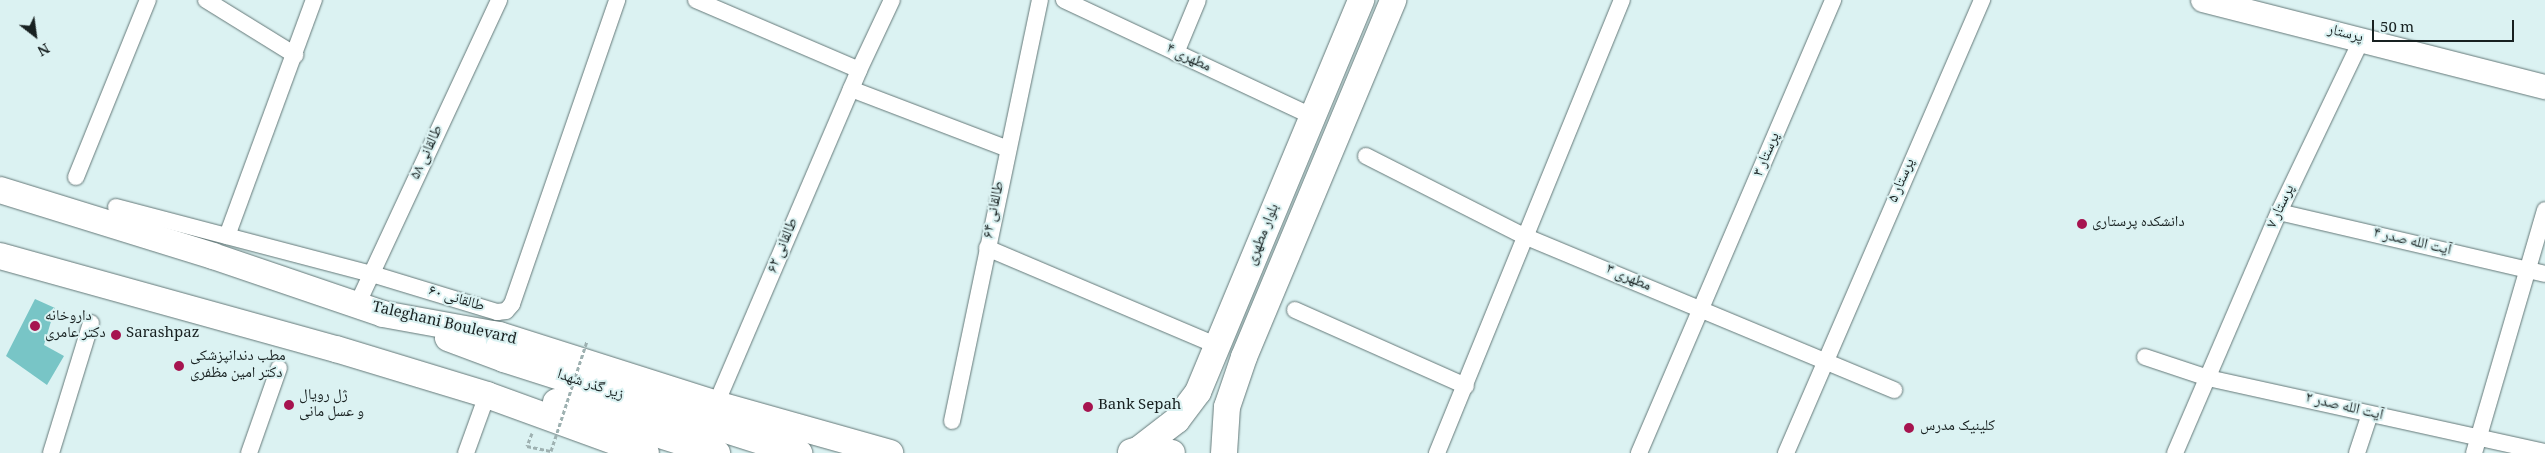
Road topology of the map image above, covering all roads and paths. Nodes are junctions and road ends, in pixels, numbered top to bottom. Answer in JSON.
{"nodes":[{"id":1,"x":148,"y":0,"type":"edge"},
{"id":2,"x":206,"y":0,"type":"edge"},
{"id":3,"x":314,"y":0,"type":"edge"},
{"id":4,"x":499,"y":0,"type":"edge"},
{"id":5,"x":616,"y":0,"type":"edge"},
{"id":6,"x":696,"y":0,"type":"edge"},
{"id":7,"x":892,"y":0,"type":"edge"},
{"id":8,"x":1040,"y":0,"type":"edge"},
{"id":9,"x":1064,"y":0,"type":"edge"},
{"id":10,"x":1198,"y":0,"type":"edge"},
{"id":11,"x":1361,"y":0,"type":"edge"},
{"id":12,"x":1393,"y":0,"type":"edge"},
{"id":13,"x":1622,"y":0,"type":"edge"},
{"id":14,"x":1833,"y":0,"type":"edge"},
{"id":15,"x":1982,"y":0,"type":"edge"},
{"id":16,"x":2203,"y":0,"type":"edge"},
{"id":17,"x":2261,"y":0,"type":"edge"},
{"id":18,"x":2362,"y":39,"type":"junction"},
{"id":19,"x":1176,"y":53,"type":"junction"},
{"id":20,"x":295,"y":55,"type":"junction"},
{"id":21,"x":859,"y":70,"type":"junction"},
{"id":22,"x":2545,"y":71,"type":"edge"},
{"id":23,"x":2545,"y":87,"type":"edge"},
{"id":24,"x":851,"y":89,"type":"junction"},
{"id":25,"x":1312,"y":116,"type":"junction"},
{"id":26,"x":1008,"y":149,"type":"junction"},
{"id":27,"x":1366,"y":156,"type":"dead end"},
{"id":28,"x":76,"y":177,"type":"dead end"},
{"id":29,"x":0,"y":190,"type":"edge"},
{"id":30,"x":116,"y":207,"type":"dead end"},
{"id":31,"x":2545,"y":210,"type":"edge"},
{"id":32,"x":2279,"y":212,"type":"junction"},
{"id":33,"x":227,"y":236,"type":"junction"},
{"id":34,"x":1524,"y":236,"type":"junction"},
{"id":35,"x":987,"y":248,"type":"junction"},
{"id":36,"x":0,"y":256,"type":"edge"},
{"id":37,"x":2527,"y":270,"type":"junction"},
{"id":38,"x":372,"y":274,"type":"junction"},
{"id":39,"x":2545,"y":274,"type":"edge"},
{"id":40,"x":357,"y":305,"type":"junction"},
{"id":41,"x":1295,"y":310,"type":"dead end"},
{"id":42,"x":1702,"y":310,"type":"junction"},
{"id":43,"x":383,"y":314,"type":"junction"},
{"id":44,"x":91,"y":323,"type":"dead end"},
{"id":45,"x":587,"y":341,"type":"dead end"},
{"id":46,"x":1218,"y":346,"type":"junction"},
{"id":47,"x":336,"y":349,"type":"junction"},
{"id":48,"x":2145,"y":357,"type":"dead end"},
{"id":49,"x":1825,"y":361,"type":"junction"},
{"id":50,"x":279,"y":368,"type":"dead end"},
{"id":51,"x":2208,"y":378,"type":"junction"},
{"id":52,"x":1466,"y":386,"type":"junction"},
{"id":53,"x":1894,"y":390,"type":"dead end"},
{"id":54,"x":487,"y":395,"type":"junction"},
{"id":55,"x":716,"y":404,"type":"junction"},
{"id":56,"x":2370,"y":414,"type":"junction"},
{"id":57,"x":952,"y":421,"type":"dead end"},
{"id":58,"x":2476,"y":445,"type":"edge"},
{"id":59,"x":528,"y":446,"type":"dead end"},
{"id":60,"x":1132,"y":452,"type":"edge"},
{"id":61,"x":2545,"y":452,"type":"edge"},
{"id":62,"x":51,"y":453,"type":"edge"},
{"id":63,"x":249,"y":453,"type":"edge"},
{"id":64,"x":466,"y":453,"type":"edge"},
{"id":65,"x":646,"y":453,"type":"edge"},
{"id":66,"x":717,"y":453,"type":"edge"},
{"id":67,"x":799,"y":453,"type":"edge"},
{"id":68,"x":890,"y":453,"type":"edge"},
{"id":69,"x":1172,"y":453,"type":"edge"},
{"id":70,"x":1224,"y":453,"type":"edge"},
{"id":71,"x":1437,"y":453,"type":"edge"},
{"id":72,"x":1639,"y":453,"type":"edge"},
{"id":73,"x":1786,"y":453,"type":"edge"},
{"id":74,"x":2175,"y":453,"type":"edge"},
{"id":75,"x":2356,"y":453,"type":"edge"}],
"edges":[{"from":1,"to":28,"type":"street"},
{"from":2,"to":20,"type":"street"},
{"from":3,"to":20,"type":"street"},
{"from":4,"to":38,"type":"street","name":"طالقانی ۵۸"},
{"from":5,"to":38,"type":"street","name":"طالقانی ۶۰"},
{"from":6,"to":21,"type":"street"},
{"from":7,"to":21,"type":"street","name":"طالقانی ۶۲"},
{"from":8,"to":26,"type":"street","name":"طالقانی ۶۴"},
{"from":9,"to":19,"type":"street","name":"مطهری ۴"},
{"from":10,"to":19,"type":"street"},
{"from":11,"to":25,"type":"main road","name":"بلوار مطهری"},
{"from":12,"to":70,"type":"main road","name":"بلوار مطهری"},
{"from":13,"to":34,"type":"street"},
{"from":14,"to":42,"type":"street","name":"پرستار ۳"},
{"from":15,"to":49,"type":"street","name":"پرستار ۵"},
{"from":16,"to":18,"type":"street","name":"پرستار"},
{"from":17,"to":22,"type":"street","name":"پرستار"},
{"from":18,"to":23,"type":"street","name":"پرستار"},
{"from":18,"to":32,"type":"street","name":"پرستار ۷"},
{"from":19,"to":25,"type":"street","name":"مطهری ۴"},
{"from":20,"to":33,"type":"street"},
{"from":21,"to":24,"type":"street","name":"طالقانی ۶۲"},
{"from":24,"to":26,"type":"street"},
{"from":24,"to":55,"type":"street","name":"طالقانی ۶۲"},
{"from":25,"to":46,"type":"main road","name":"بلوار مطهری"},
{"from":26,"to":35,"type":"street","name":"طالقانی ۶۴"},
{"from":27,"to":34,"type":"street","name":"مطهری ۳"},
{"from":29,"to":40,"type":"main road","name":"Taleghani Boulevard"},
{"from":30,"to":33,"type":"street","name":"طالقانی ۶۰"},
{"from":31,"to":37,"type":"street"},
{"from":32,"to":37,"type":"street","name":"آیت الله صدر ۴"},
{"from":32,"to":51,"type":"street","name":"پرستار ۷"},
{"from":33,"to":38,"type":"street","name":"طالقانی ۶۰"},
{"from":34,"to":42,"type":"street","name":"مطهری ۳"},
{"from":34,"to":52,"type":"street"},
{"from":35,"to":46,"type":"street"},
{"from":35,"to":57,"type":"street","name":"طالقانی ۶۴"},
{"from":36,"to":47,"type":"main road"},
{"from":37,"to":39,"type":"street","name":"آیت الله صدر ۴"},
{"from":37,"to":58,"type":"street"},
{"from":38,"to":40,"type":"street","name":"طالقانی ۵۸"},
{"from":40,"to":43,"type":"main road","name":"Taleghani Boulevard"},
{"from":41,"to":52,"type":"street"},
{"from":42,"to":49,"type":"street","name":"مطهری ۳"},
{"from":42,"to":72,"type":"street","name":"پرستار ۳"},
{"from":43,"to":55,"type":"main road","name":"Taleghani Boulevard"},
{"from":43,"to":67,"type":"main road","name":"زیر گذر شهدا"},
{"from":44,"to":62,"type":"street"},
{"from":45,"to":59,"type":"path","bridge":true},
{"from":46,"to":60,"type":"main road","name":"بلوار مطهری"},
{"from":47,"to":54,"type":"main road"},
{"from":47,"to":66,"type":"main road","name":"زیر گذر شهدا"},
{"from":48,"to":51,"type":"street","name":"آیت الله صدر ۲"},
{"from":49,"to":53,"type":"street","name":"مطهری ۳"},
{"from":49,"to":73,"type":"street","name":"پرستار ۵"},
{"from":50,"to":63,"type":"street"},
{"from":51,"to":56,"type":"street","name":"آیت الله صدر ۲"},
{"from":51,"to":74,"type":"street","name":"پرستار ۷"},
{"from":52,"to":71,"type":"street"},
{"from":54,"to":64,"type":"street"},
{"from":54,"to":65,"type":"main road"},
{"from":55,"to":68,"type":"main road","name":"Taleghani Boulevard"},
{"from":56,"to":58,"type":"street","name":"آیت الله صدر ۲"},
{"from":56,"to":75,"type":"street"},
{"from":58,"to":61,"type":"street","name":"آیت الله صدر ۲"},
{"from":60,"to":69,"type":"main road"}]}
